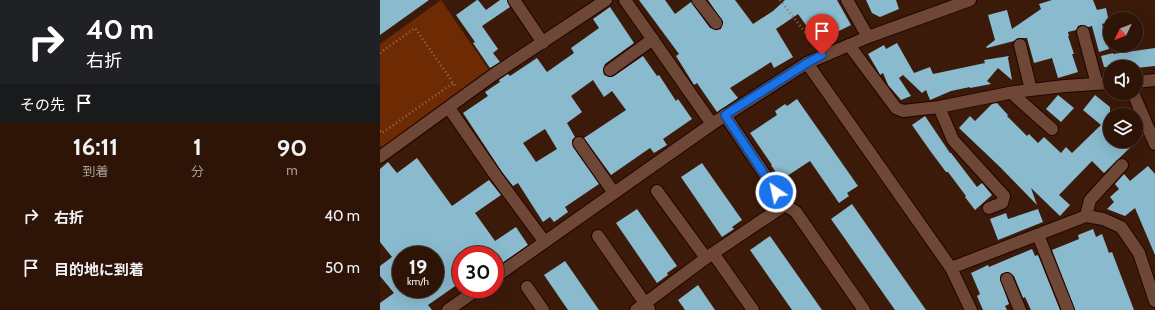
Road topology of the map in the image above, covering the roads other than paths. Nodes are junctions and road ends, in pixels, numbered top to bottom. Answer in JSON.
{"nodes":[{"id":1,"x":514,"y":0,"type":"edge"},
{"id":2,"x":606,"y":0,"type":"edge"},
{"id":3,"x":625,"y":0,"type":"edge"},
{"id":4,"x":698,"y":0,"type":"edge"},
{"id":5,"x":847,"y":0,"type":"edge"},
{"id":6,"x":970,"y":0,"type":"edge"},
{"id":7,"x":716,"y":22,"type":"dead end"},
{"id":8,"x":1083,"y":32,"type":"dead end"},
{"id":9,"x":868,"y":37,"type":"junction"},
{"id":10,"x":653,"y":39,"type":"junction"},
{"id":11,"x":543,"y":43,"type":"junction"},
{"id":12,"x":849,"y":45,"type":"junction"},
{"id":13,"x":1020,"y":45,"type":"dead end"},
{"id":14,"x":807,"y":63,"type":"junction"},
{"id":15,"x":610,"y":70,"type":"dead end"},
{"id":16,"x":1155,"y":80,"type":"edge"},
{"id":17,"x":1143,"y":81,"type":"edge"},
{"id":18,"x":1097,"y":84,"type":"junction"},
{"id":19,"x":1103,"y":84,"type":"edge"},
{"id":20,"x":1031,"y":90,"type":"junction"},
{"id":21,"x":1014,"y":92,"type":"junction"},
{"id":22,"x":1136,"y":100,"type":"edge"},
{"id":23,"x":449,"y":108,"type":"junction"},
{"id":24,"x":939,"y":108,"type":"junction"},
{"id":25,"x":725,"y":115,"type":"junction"},
{"id":26,"x":712,"y":124,"type":"junction"},
{"id":27,"x":1052,"y":129,"type":"dead end"},
{"id":28,"x":579,"y":143,"type":"dead end"},
{"id":29,"x":1155,"y":144,"type":"edge"},
{"id":30,"x":380,"y":157,"type":"edge"},
{"id":31,"x":1122,"y":165,"type":"dead end"},
{"id":32,"x":657,"y":191,"type":"dead end"},
{"id":33,"x":614,"y":193,"type":"junction"},
{"id":34,"x":785,"y":205,"type":"junction"},
{"id":35,"x":989,"y":208,"type":"dead end"},
{"id":36,"x":1086,"y":216,"type":"junction"},
{"id":37,"x":1038,"y":235,"type":"junction"},
{"id":38,"x":598,"y":236,"type":"dead end"},
{"id":39,"x":544,"y":241,"type":"junction"},
{"id":40,"x":709,"y":256,"type":"junction"},
{"id":41,"x":950,"y":268,"type":"junction"},
{"id":42,"x":504,"y":270,"type":"edge"},
{"id":43,"x":1007,"y":279,"type":"dead end"},
{"id":44,"x":527,"y":287,"type":"dead end"},
{"id":45,"x":465,"y":298,"type":"edge"},
{"id":46,"x":1155,"y":301,"type":"edge"},
{"id":47,"x":644,"y":308,"type":"edge"},
{"id":48,"x":448,"y":310,"type":"edge"},
{"id":49,"x":543,"y":310,"type":"edge"},
{"id":50,"x":754,"y":310,"type":"edge"},
{"id":51,"x":864,"y":310,"type":"edge"},
{"id":52,"x":971,"y":310,"type":"edge"},
{"id":53,"x":1020,"y":310,"type":"edge"},
{"id":54,"x":1068,"y":310,"type":"edge"}],
"edges":[{"from":1,"to":11,"type":"street"},
{"from":2,"to":11,"type":"street"},
{"from":3,"to":10,"type":"street"},
{"from":4,"to":7,"type":"street"},
{"from":5,"to":9,"type":"street"},
{"from":6,"to":9,"type":"street"},
{"from":8,"to":18,"type":"street"},
{"from":9,"to":12,"type":"street"},
{"from":10,"to":15,"type":"street"},
{"from":10,"to":26,"type":"street"},
{"from":11,"to":23,"type":"street"},
{"from":12,"to":14,"type":"street"},
{"from":12,"to":24,"type":"street"},
{"from":13,"to":20,"type":"street"},
{"from":14,"to":25,"type":"street"},
{"from":14,"to":41,"type":"street"},
{"from":16,"to":17,"type":"street"},
{"from":18,"to":19,"type":"street"},
{"from":18,"to":20,"type":"street"},
{"from":20,"to":21,"type":"street"},
{"from":21,"to":24,"type":"street"},
{"from":21,"to":27,"type":"street"},
{"from":22,"to":29,"type":"street"},
{"from":23,"to":30,"type":"street"},
{"from":23,"to":39,"type":"street"},
{"from":24,"to":35,"type":"street"},
{"from":25,"to":26,"type":"street"},
{"from":25,"to":34,"type":"street"},
{"from":26,"to":33,"type":"street"},
{"from":28,"to":33,"type":"street"},
{"from":31,"to":36,"type":"street"},
{"from":32,"to":40,"type":"street"},
{"from":33,"to":39,"type":"street"},
{"from":34,"to":40,"type":"street"},
{"from":34,"to":51,"type":"street"},
{"from":36,"to":37,"type":"street"},
{"from":36,"to":46,"type":"street"},
{"from":37,"to":41,"type":"street"},
{"from":37,"to":54,"type":"street"},
{"from":38,"to":47,"type":"street"},
{"from":39,"to":42,"type":"street"},
{"from":40,"to":47,"type":"street"},
{"from":40,"to":50,"type":"street"},
{"from":41,"to":52,"type":"street"},
{"from":43,"to":53,"type":"street"},
{"from":44,"to":49,"type":"street"},
{"from":45,"to":48,"type":"street"}]}
